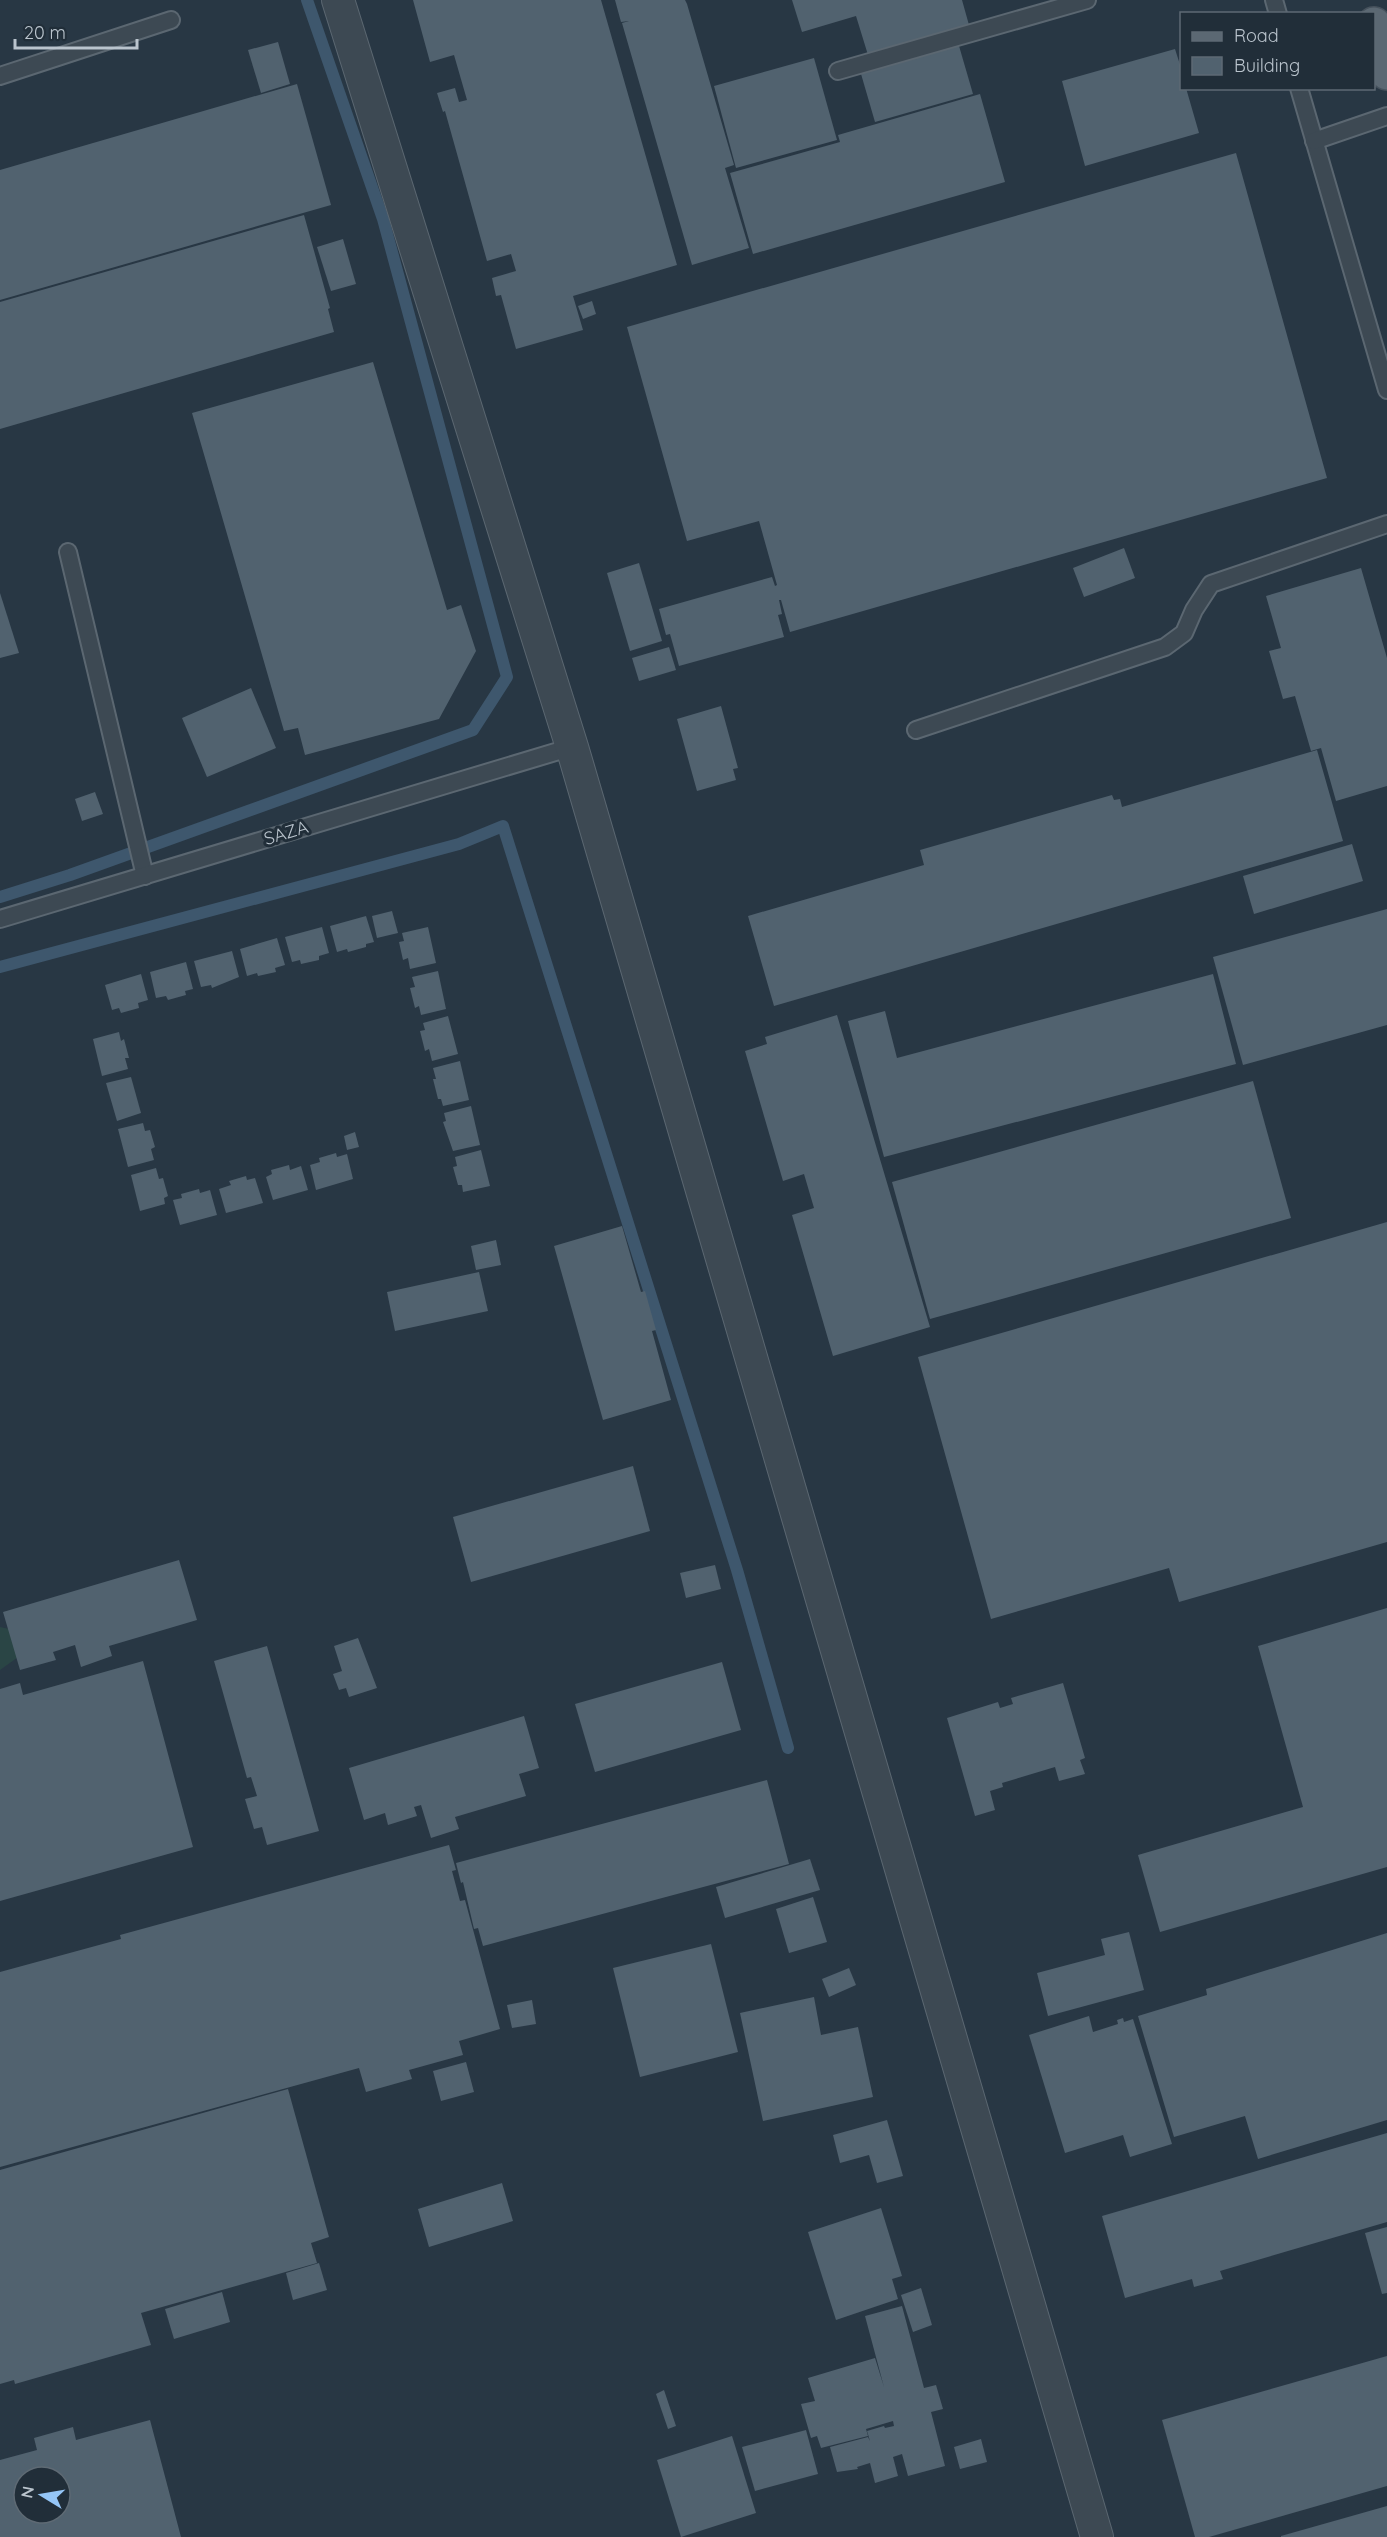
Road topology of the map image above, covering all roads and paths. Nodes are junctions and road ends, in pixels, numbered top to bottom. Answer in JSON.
{"nodes":[{"id":1,"x":338,"y":0,"type":"edge"},
{"id":2,"x":1087,"y":0,"type":"edge"},
{"id":3,"x":171,"y":20,"type":"dead end"},
{"id":4,"x":1375,"y":28,"type":"edge"},
{"id":5,"x":838,"y":71,"type":"dead end"},
{"id":6,"x":1387,"y":73,"type":"edge"},
{"id":7,"x":0,"y":76,"type":"edge"},
{"id":8,"x":1300,"y":90,"type":"edge"},
{"id":9,"x":1387,"y":116,"type":"edge"},
{"id":10,"x":1314,"y":141,"type":"junction"},
{"id":11,"x":1387,"y":390,"type":"edge"},
{"id":12,"x":1387,"y":524,"type":"edge"},
{"id":13,"x":68,"y":552,"type":"dead end"},
{"id":14,"x":916,"y":730,"type":"dead end"},
{"id":15,"x":572,"y":747,"type":"junction"},
{"id":16,"x":145,"y":876,"type":"junction"},
{"id":17,"x":0,"y":919,"type":"edge"},
{"id":18,"x":1096,"y":2537,"type":"edge"}],
"edges":[{"from":1,"to":15,"type":"street"},
{"from":2,"to":5,"type":"lane"},
{"from":3,"to":7,"type":"lane"},
{"from":4,"to":6,"type":"main road"},
{"from":8,"to":10,"type":"lane"},
{"from":9,"to":10,"type":"lane"},
{"from":10,"to":11,"type":"lane"},
{"from":12,"to":14,"type":"lane"},
{"from":13,"to":16,"type":"lane"},
{"from":15,"to":16,"type":"lane","name":"SAZA"},
{"from":15,"to":18,"type":"street"},
{"from":16,"to":17,"type":"lane","name":"SAZA"}]}
